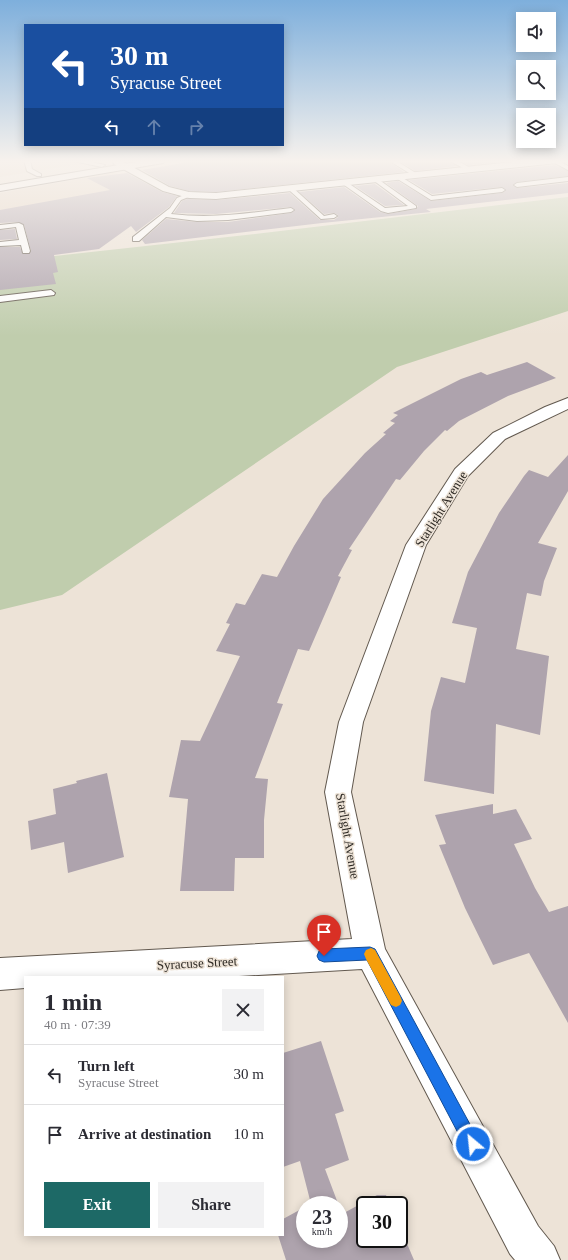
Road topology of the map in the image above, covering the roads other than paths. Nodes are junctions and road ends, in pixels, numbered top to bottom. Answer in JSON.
{"nodes":[{"id":1,"x":160,"y":219,"type":"edge"},
{"id":2,"x":0,"y":227,"type":"edge"},
{"id":3,"x":136,"y":239,"type":"dead end"},
{"id":4,"x":24,"y":242,"type":"junction"},
{"id":5,"x":0,"y":244,"type":"edge"},
{"id":6,"x":26,"y":251,"type":"dead end"},
{"id":7,"x":51,"y":293,"type":"dead end"},
{"id":8,"x":0,"y":299,"type":"edge"},
{"id":9,"x":568,"y":403,"type":"edge"},
{"id":10,"x":370,"y":953,"type":"junction"},
{"id":11,"x":0,"y":974,"type":"edge"},
{"id":12,"x":540,"y":1260,"type":"edge"}],
"edges":[{"from":1,"to":3,"type":"lane"},
{"from":2,"to":4,"type":"lane"},
{"from":4,"to":5,"type":"lane"},
{"from":4,"to":6,"type":"lane"},
{"from":7,"to":8,"type":"lane"},
{"from":9,"to":10,"type":"street","name":"Starlight Avenue"},
{"from":10,"to":11,"type":"street","name":"Syracuse Street"},
{"from":10,"to":12,"type":"street","name":"Starlight Avenue"}]}
